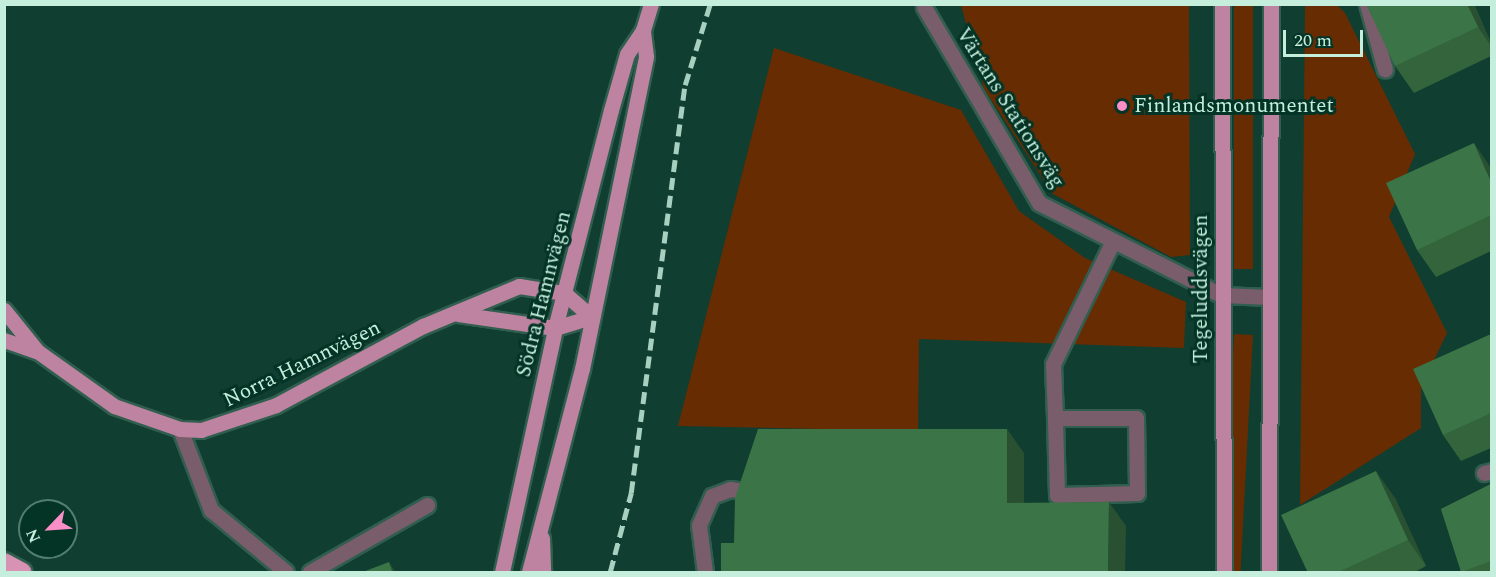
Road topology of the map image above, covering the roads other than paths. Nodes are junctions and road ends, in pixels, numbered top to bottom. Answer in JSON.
{"nodes":[{"id":1,"x":651,"y":4,"type":"edge"},
{"id":2,"x":1222,"y":4,"type":"edge"},
{"id":3,"x":1271,"y":4,"type":"edge"},
{"id":4,"x":1368,"y":4,"type":"edge"},
{"id":5,"x":924,"y":7,"type":"dead end"},
{"id":6,"x":643,"y":30,"type":"junction"},
{"id":7,"x":1385,"y":70,"type":"edge"},
{"id":8,"x":1113,"y":241,"type":"junction"},
{"id":9,"x":564,"y":292,"type":"junction"},
{"id":10,"x":1221,"y":295,"type":"junction"},
{"id":11,"x":1270,"y":297,"type":"junction"},
{"id":12,"x":4,"y":310,"type":"edge"},
{"id":13,"x":458,"y":314,"type":"junction"},
{"id":14,"x":592,"y":317,"type":"junction"},
{"id":15,"x":555,"y":328,"type":"junction"},
{"id":16,"x":4,"y":340,"type":"edge"},
{"id":17,"x":37,"y":351,"type":"junction"},
{"id":18,"x":1055,"y":418,"type":"junction"},
{"id":19,"x":180,"y":429,"type":"junction"},
{"id":20,"x":747,"y":491,"type":"edge"},
{"id":21,"x":427,"y":505,"type":"dead end"},
{"id":22,"x":540,"y":526,"type":"junction"},
{"id":23,"x":4,"y":562,"type":"edge"},
{"id":24,"x":22,"y":573,"type":"edge"},
{"id":25,"x":286,"y":573,"type":"edge"},
{"id":26,"x":310,"y":573,"type":"edge"},
{"id":27,"x":502,"y":573,"type":"edge"},
{"id":28,"x":529,"y":573,"type":"edge"},
{"id":29,"x":543,"y":573,"type":"edge"},
{"id":30,"x":705,"y":573,"type":"edge"},
{"id":31,"x":1224,"y":573,"type":"edge"},
{"id":32,"x":1269,"y":573,"type":"edge"}],
"edges":[{"from":1,"to":6,"type":"main road","name":"Södra Hamnvägen"},
{"from":2,"to":10,"type":"main road","name":"Tegeluddsvägen"},
{"from":3,"to":11,"type":"main road"},
{"from":4,"to":7,"type":"street"},
{"from":5,"to":8,"type":"street","name":"Värtans Stationsväg"},
{"from":6,"to":9,"type":"main road","name":"Södra Hamnvägen"},
{"from":6,"to":14,"type":"main road","name":"Södra Hamnvägen"},
{"from":8,"to":10,"type":"street","name":"Värtans Stationsväg"},
{"from":8,"to":18,"type":"street"},
{"from":9,"to":13,"type":"main road","name":"Norra Hamnvägen"},
{"from":9,"to":14,"type":"main road"},
{"from":9,"to":15,"type":"main road","name":"Södra Hamnvägen"},
{"from":10,"to":11,"type":"street","name":"Värtans Stationsväg"},
{"from":10,"to":31,"type":"main road","name":"Tegeluddsvägen"},
{"from":11,"to":32,"type":"main road"},
{"from":12,"to":17,"type":"main road","name":"Norra Hamnvägen"},
{"from":13,"to":15,"type":"main road"},
{"from":13,"to":19,"type":"main road","name":"Norra Hamnvägen"},
{"from":14,"to":15,"type":"main road"},
{"from":14,"to":22,"type":"main road","name":"Södra Hamnvägen"},
{"from":15,"to":27,"type":"main road","name":"Södra Hamnvägen"},
{"from":16,"to":17,"type":"main road","name":"Norra Hamnvägen"},
{"from":17,"to":19,"type":"main road","name":"Norra Hamnvägen"},
{"from":18,"to":18,"type":"street"},
{"from":19,"to":25,"type":"street"},
{"from":20,"to":30,"type":"street"},
{"from":21,"to":26,"type":"street"},
{"from":22,"to":28,"type":"main road","name":"Södra Hamnvägen"},
{"from":22,"to":29,"type":"main road"},
{"from":23,"to":24,"type":"highway"}]}
